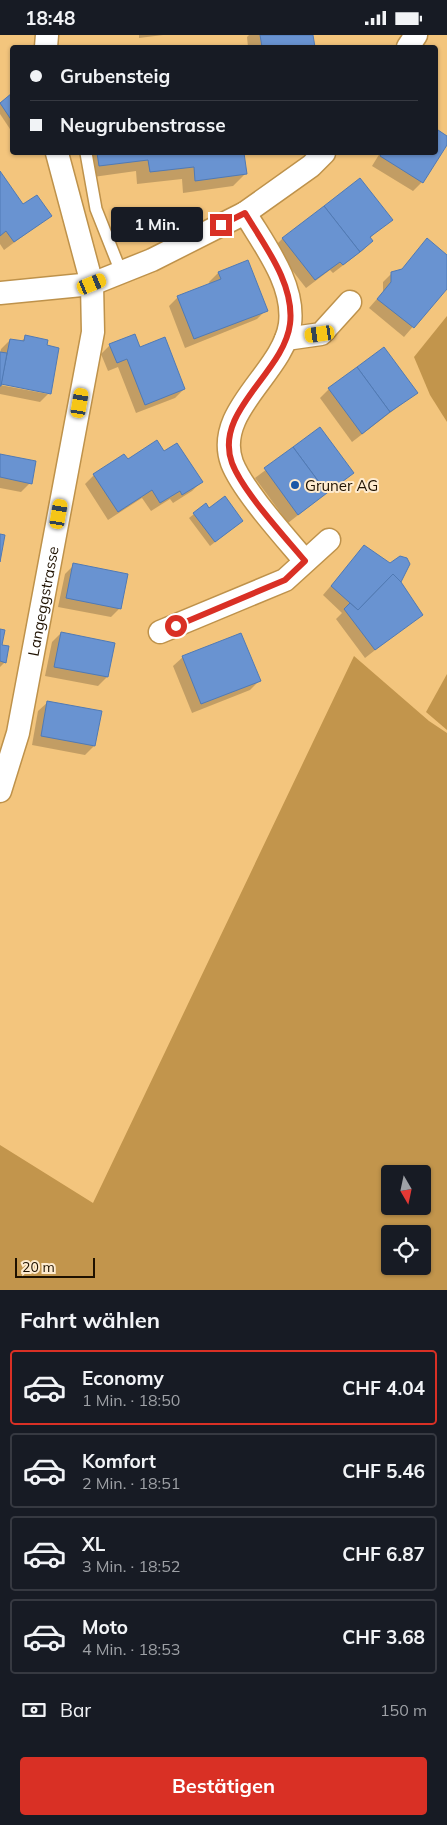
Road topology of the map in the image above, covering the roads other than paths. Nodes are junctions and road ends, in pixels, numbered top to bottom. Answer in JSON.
{"nodes":[{"id":1,"x":59,"y":155,"type":"edge"},
{"id":2,"x":86,"y":155,"type":"edge"},
{"id":3,"x":322,"y":155,"type":"edge"},
{"id":4,"x":245,"y":213,"type":"junction"},
{"id":5,"x":121,"y":273,"type":"junction"},
{"id":6,"x":92,"y":284,"type":"junction"},
{"id":7,"x":0,"y":293,"type":"edge"},
{"id":8,"x":350,"y":302,"type":"dead end"},
{"id":9,"x":286,"y":339,"type":"junction"},
{"id":10,"x":329,"y":540,"type":"dead end"},
{"id":11,"x":305,"y":561,"type":"junction"},
{"id":12,"x":160,"y":632,"type":"dead end"},
{"id":13,"x":2,"y":788,"type":"edge"}],
"edges":[{"from":1,"to":6,"type":"street","name":"Langeggstrasse"},
{"from":2,"to":5,"type":"lane"},
{"from":3,"to":4,"type":"street"},
{"from":4,"to":5,"type":"street"},
{"from":4,"to":9,"type":"street"},
{"from":5,"to":6,"type":"street"},
{"from":6,"to":7,"type":"street"},
{"from":6,"to":13,"type":"street","name":"Langeggstrasse"},
{"from":8,"to":9,"type":"street"},
{"from":9,"to":11,"type":"street"},
{"from":10,"to":11,"type":"street"},
{"from":11,"to":12,"type":"street"}]}
